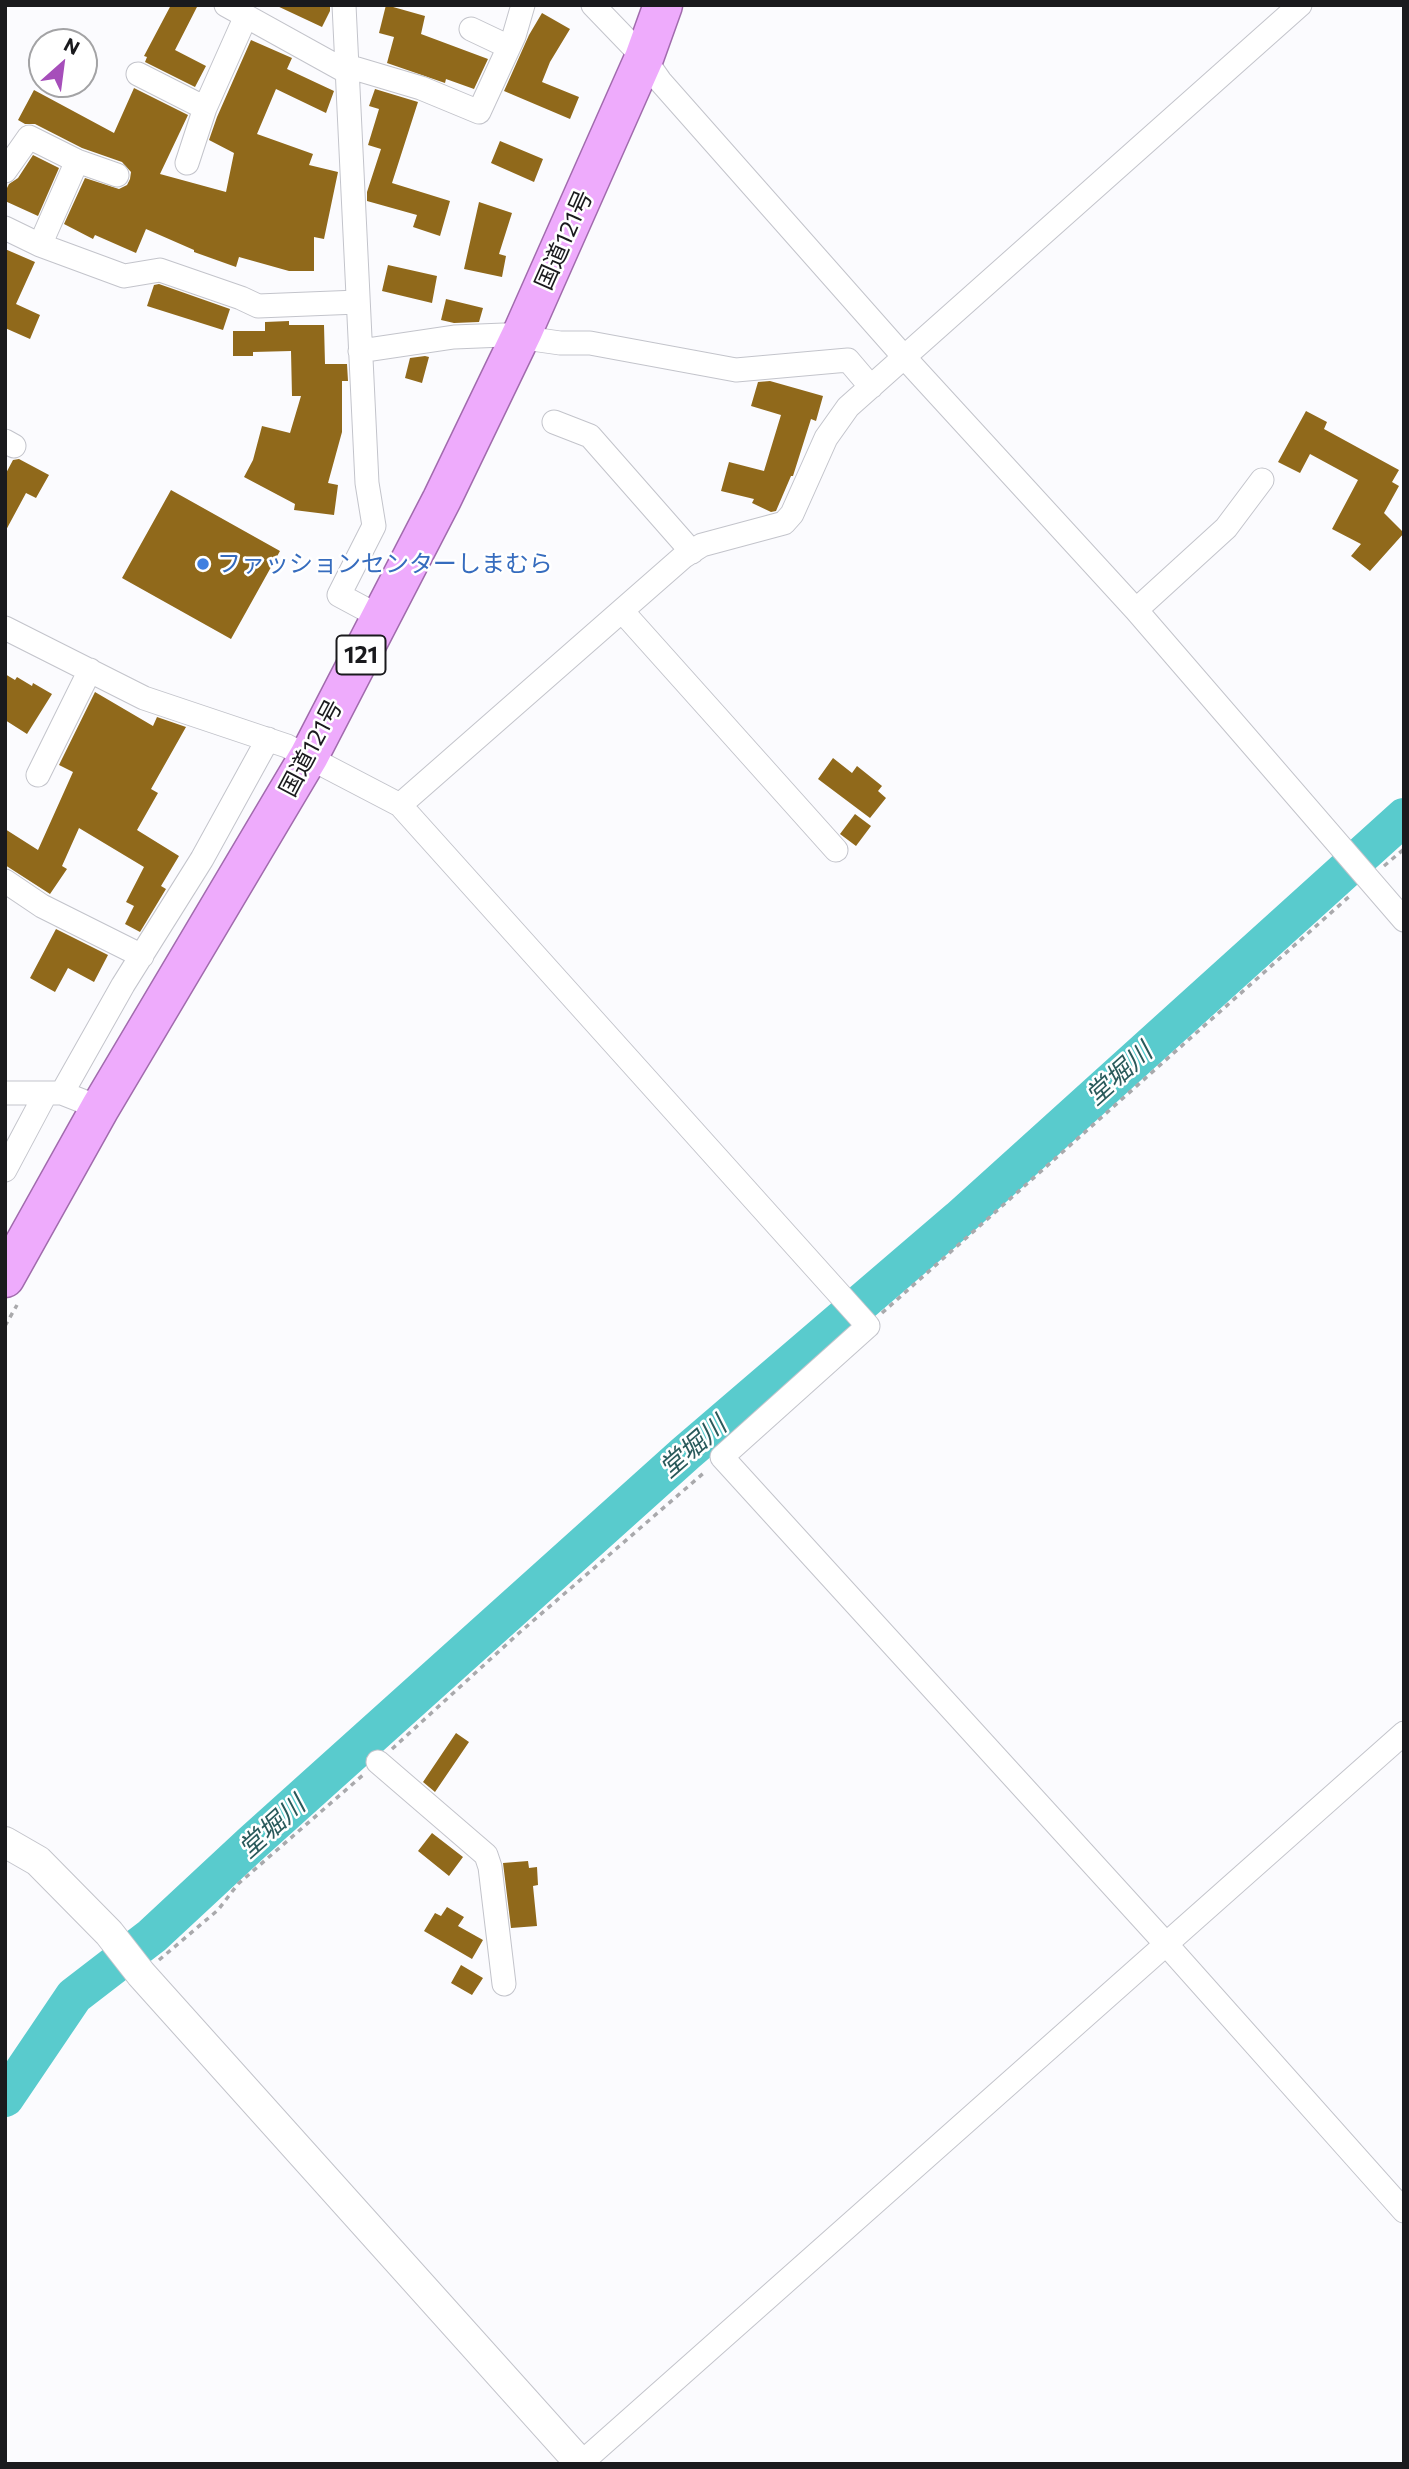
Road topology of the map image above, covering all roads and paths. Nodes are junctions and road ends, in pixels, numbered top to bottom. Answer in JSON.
{"nodes":[{"id":1,"x":344,"y":5,"type":"edge"},
{"id":2,"x":523,"y":5,"type":"edge"},
{"id":3,"x":593,"y":5,"type":"edge"},
{"id":4,"x":663,"y":5,"type":"edge"},
{"id":5,"x":1300,"y":5,"type":"edge"},
{"id":6,"x":236,"y":11,"type":"edge"},
{"id":7,"x":471,"y":29,"type":"dead end"},
{"id":8,"x":509,"y":47,"type":"junction"},
{"id":9,"x":643,"y":58,"type":"junction"},
{"id":10,"x":347,"y":69,"type":"junction"},
{"id":11,"x":138,"y":74,"type":"dead end"},
{"id":12,"x":205,"y":108,"type":"junction"},
{"id":13,"x":77,"y":161,"type":"junction"},
{"id":14,"x":187,"y":163,"type":"dead end"},
{"id":15,"x":5,"y":171,"type":"edge"},
{"id":16,"x":117,"y":175,"type":"dead end"},
{"id":17,"x":5,"y":228,"type":"edge"},
{"id":18,"x":40,"y":245,"type":"junction"},
{"id":19,"x":358,"y":302,"type":"junction"},
{"id":20,"x":521,"y":337,"type":"junction"},
{"id":21,"x":360,"y":351,"type":"junction"},
{"id":22,"x":905,"y":358,"type":"junction"},
{"id":23,"x":871,"y":387,"type":"junction"},
{"id":24,"x":554,"y":422,"type":"dead end"},
{"id":25,"x":1262,"y":480,"type":"dead end"},
{"id":26,"x":692,"y":552,"type":"junction"},
{"id":27,"x":1136,"y":610,"type":"junction"},
{"id":28,"x":622,"y":611,"type":"junction"},
{"id":29,"x":380,"y":617,"type":"junction"},
{"id":30,"x":5,"y":628,"type":"edge"},
{"id":31,"x":90,"y":670,"type":"junction"},
{"id":32,"x":268,"y":739,"type":"junction"},
{"id":33,"x":309,"y":756,"type":"junction"},
{"id":34,"x":38,"y":775,"type":"dead end"},
{"id":35,"x":400,"y":805,"type":"junction"},
{"id":36,"x":1404,"y":849,"type":"edge"},
{"id":37,"x":836,"y":850,"type":"dead end"},
{"id":38,"x":1368,"y":880,"type":"junction"},
{"id":39,"x":5,"y":881,"type":"edge"},
{"id":40,"x":1404,"y":920,"type":"edge"},
{"id":41,"x":142,"y":956,"type":"junction"},
{"id":42,"x":5,"y":1093,"type":"edge"},
{"id":43,"x":54,"y":1093,"type":"junction"},
{"id":44,"x":100,"y":1108,"type":"junction"},
{"id":45,"x":5,"y":1170,"type":"edge"},
{"id":46,"x":5,"y":1278,"type":"edge"},
{"id":47,"x":868,"y":1326,"type":"junction"},
{"id":48,"x":722,"y":1457,"type":"junction"},
{"id":49,"x":1404,"y":1733,"type":"edge"},
{"id":50,"x":378,"y":1762,"type":"junction"},
{"id":51,"x":5,"y":1842,"type":"edge"},
{"id":52,"x":1166,"y":1944,"type":"junction"},
{"id":53,"x":141,"y":1974,"type":"junction"},
{"id":54,"x":504,"y":1984,"type":"dead end"},
{"id":55,"x":1404,"y":2211,"type":"edge"},
{"id":56,"x":580,"y":2464,"type":"edge"}],
"edges":[{"from":1,"to":10,"type":"street"},
{"from":2,"to":8,"type":"street"},
{"from":3,"to":9,"type":"street"},
{"from":4,"to":9,"type":"highway","name":"国道121号","number":"121"},
{"from":5,"to":22,"type":"street"},
{"from":6,"to":10,"type":"street"},
{"from":6,"to":12,"type":"street"},
{"from":7,"to":8,"type":"street"},
{"from":8,"to":10,"type":"street"},
{"from":9,"to":20,"type":"highway","name":"国道121号","number":"121"},
{"from":9,"to":22,"type":"street"},
{"from":10,"to":19,"type":"street"},
{"from":11,"to":12,"type":"street"},
{"from":12,"to":14,"type":"street"},
{"from":13,"to":15,"type":"street"},
{"from":13,"to":16,"type":"street"},
{"from":13,"to":18,"type":"street"},
{"from":17,"to":18,"type":"street"},
{"from":18,"to":19,"type":"street"},
{"from":19,"to":21,"type":"street"},
{"from":20,"to":21,"type":"street"},
{"from":20,"to":23,"type":"street"},
{"from":20,"to":29,"type":"highway","name":"国道121号","number":"121"},
{"from":21,"to":29,"type":"street"},
{"from":22,"to":23,"type":"street"},
{"from":22,"to":27,"type":"street"},
{"from":23,"to":26,"type":"street"},
{"from":24,"to":26,"type":"street"},
{"from":25,"to":27,"type":"street"},
{"from":26,"to":28,"type":"street"},
{"from":27,"to":38,"type":"street"},
{"from":28,"to":35,"type":"street"},
{"from":28,"to":37,"type":"street"},
{"from":29,"to":33,"type":"highway","name":"国道121号","number":"121"},
{"from":30,"to":31,"type":"street"},
{"from":31,"to":32,"type":"street"},
{"from":31,"to":34,"type":"street"},
{"from":32,"to":33,"type":"street"},
{"from":32,"to":41,"type":"street"},
{"from":33,"to":35,"type":"street"},
{"from":33,"to":44,"type":"highway","name":"国道121号","number":"121"},
{"from":35,"to":47,"type":"street"},
{"from":36,"to":38,"type":"path"},
{"from":38,"to":40,"type":"street"},
{"from":38,"to":47,"type":"path"},
{"from":39,"to":41,"type":"street"},
{"from":41,"to":43,"type":"street"},
{"from":42,"to":43,"type":"street"},
{"from":43,"to":44,"type":"street"},
{"from":43,"to":45,"type":"street"},
{"from":44,"to":46,"type":"highway","name":"国道121号","number":"121"},
{"from":47,"to":48,"type":"street"},
{"from":48,"to":50,"type":"path"},
{"from":48,"to":52,"type":"street"},
{"from":49,"to":52,"type":"street"},
{"from":50,"to":53,"type":"path"},
{"from":50,"to":54,"type":"street"},
{"from":51,"to":53,"type":"street"},
{"from":52,"to":55,"type":"street"},
{"from":52,"to":56,"type":"street"},
{"from":53,"to":56,"type":"street"}]}
